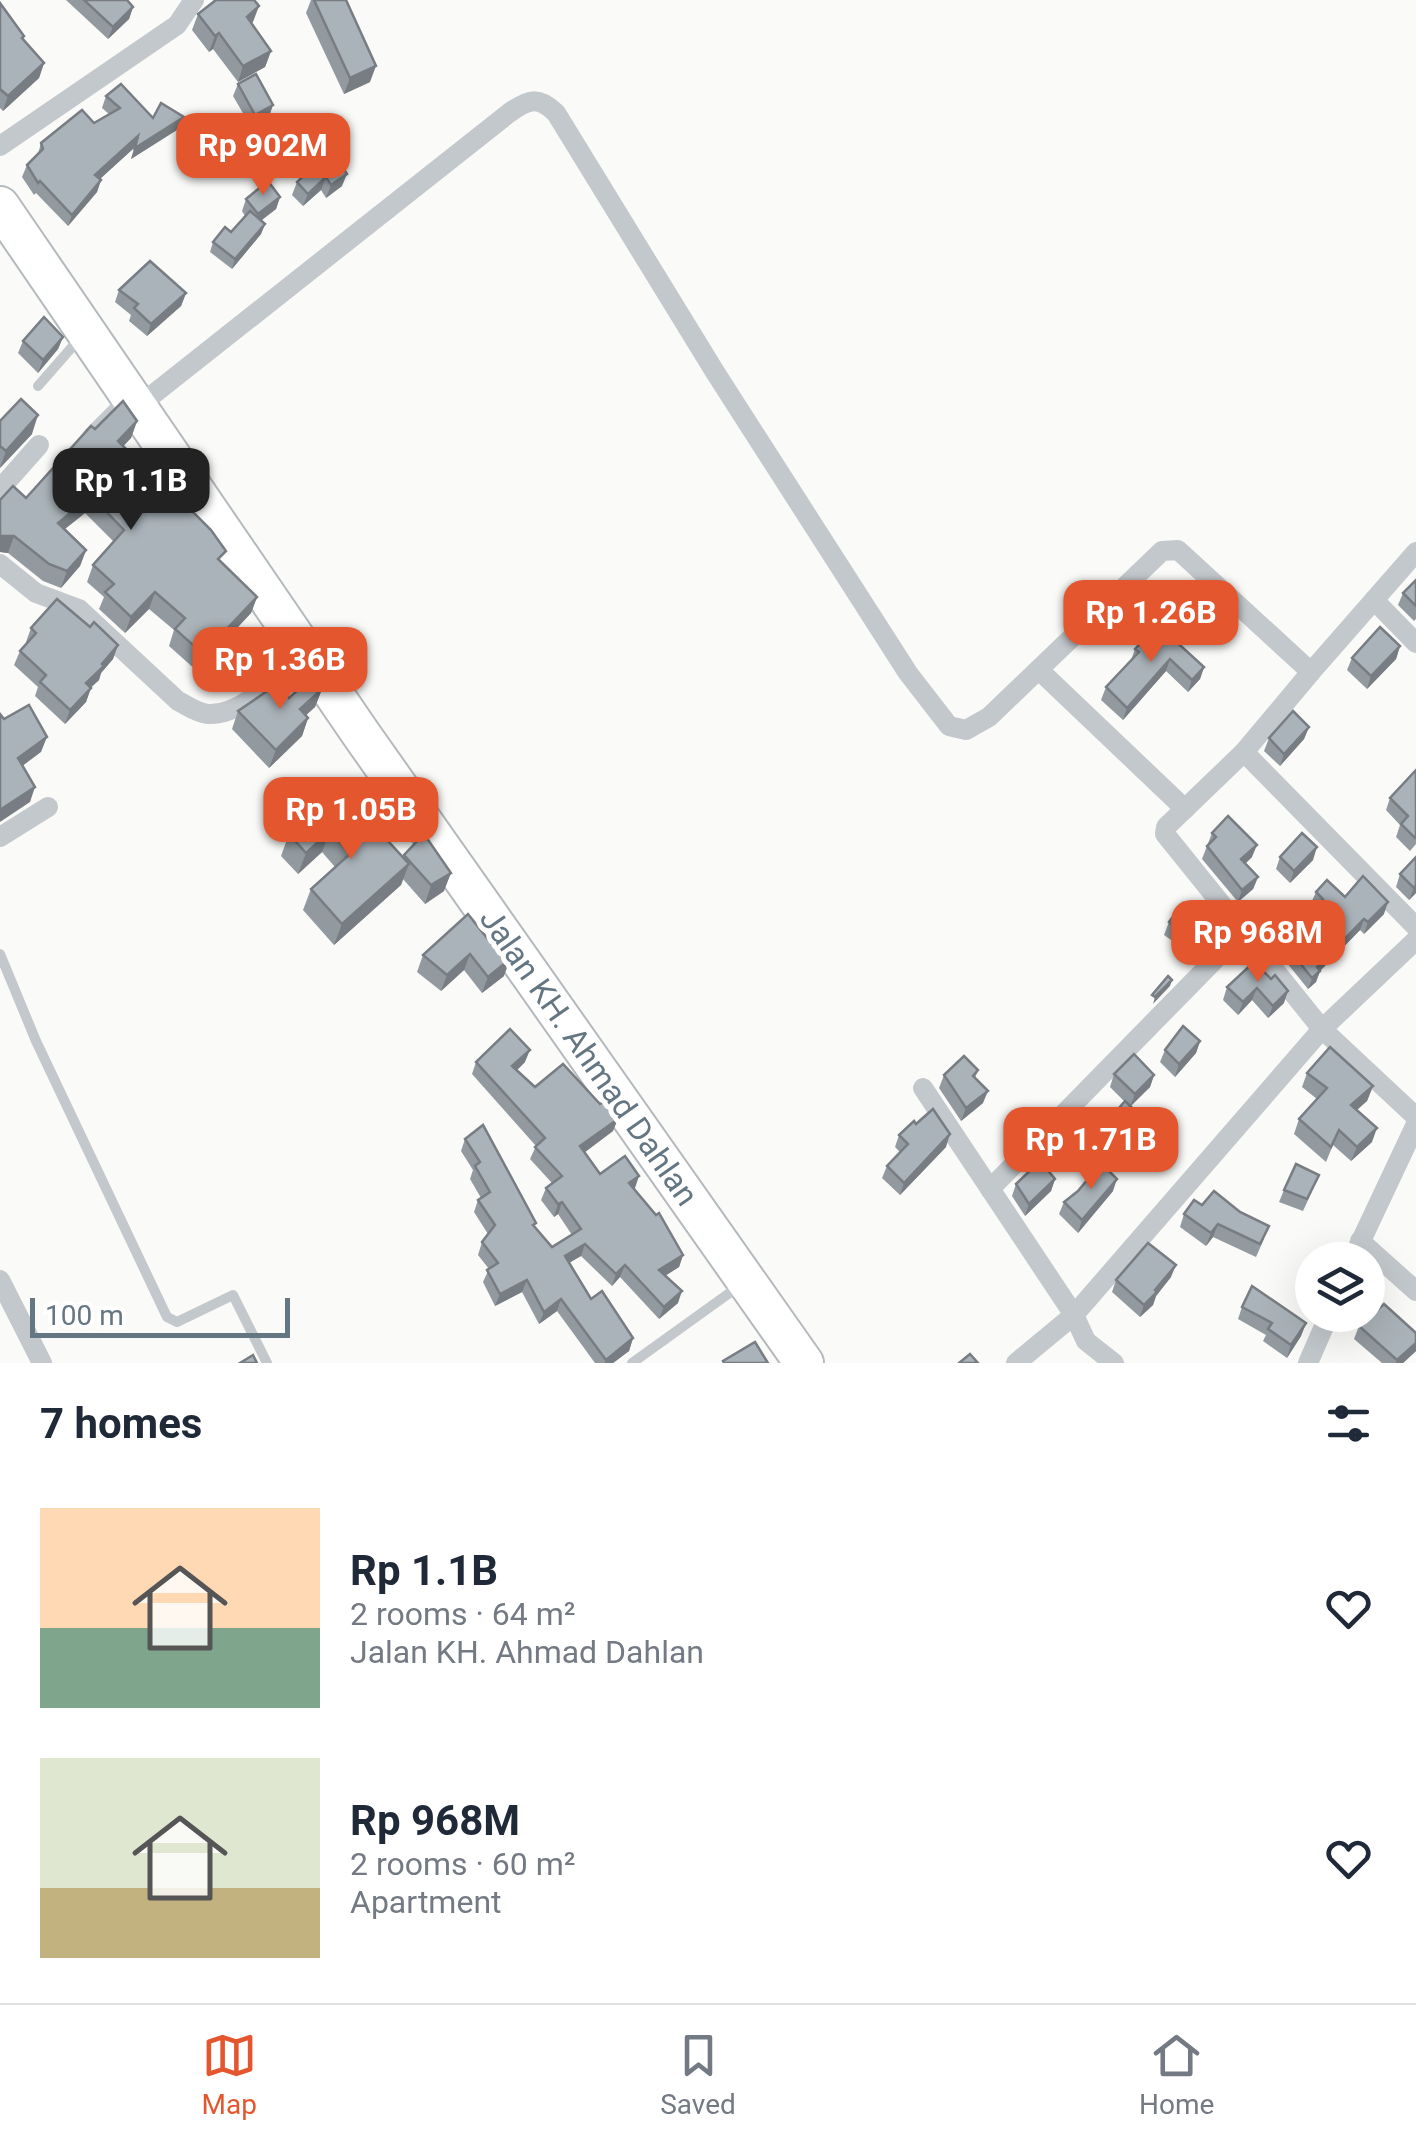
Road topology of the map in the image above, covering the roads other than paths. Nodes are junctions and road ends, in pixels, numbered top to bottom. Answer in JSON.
{"nodes":[{"id":1,"x":194,"y":0,"type":"edge"},
{"id":2,"x":0,"y":146,"type":"edge"},
{"id":3,"x":0,"y":206,"type":"edge"},
{"id":4,"x":84,"y":334,"type":"junction"},
{"id":5,"x":38,"y":386,"type":"dead end"},
{"id":6,"x":132,"y":402,"type":"junction"},
{"id":7,"x":89,"y":433,"type":"edge"},
{"id":8,"x":40,"y":444,"type":"dead end"},
{"id":9,"x":0,"y":489,"type":"edge"},
{"id":10,"x":1416,"y":552,"type":"edge"},
{"id":11,"x":0,"y":564,"type":"edge"},
{"id":12,"x":1374,"y":600,"type":"junction"},
{"id":13,"x":1416,"y":643,"type":"edge"},
{"id":14,"x":305,"y":652,"type":"junction"},
{"id":15,"x":1039,"y":670,"type":"junction"},
{"id":16,"x":1311,"y":672,"type":"junction"},
{"id":17,"x":1244,"y":752,"type":"junction"},
{"id":18,"x":48,"y":807,"type":"dead end"},
{"id":19,"x":1184,"y":809,"type":"junction"},
{"id":20,"x":0,"y":838,"type":"edge"},
{"id":21,"x":1416,"y":927,"type":"edge"},
{"id":22,"x":1243,"y":932,"type":"junction"},
{"id":23,"x":1416,"y":940,"type":"edge"},
{"id":24,"x":0,"y":954,"type":"edge"},
{"id":25,"x":1322,"y":1029,"type":"junction"},
{"id":26,"x":923,"y":1088,"type":"dead end"},
{"id":27,"x":1416,"y":1120,"type":"edge"},
{"id":28,"x":990,"y":1188,"type":"junction"},
{"id":29,"x":1360,"y":1242,"type":"edge"},
{"id":30,"x":1385,"y":1270,"type":"edge"},
{"id":31,"x":0,"y":1280,"type":"edge"},
{"id":32,"x":747,"y":1281,"type":"junction"},
{"id":33,"x":1416,"y":1291,"type":"edge"},
{"id":34,"x":1074,"y":1315,"type":"junction"},
{"id":35,"x":1322,"y":1332,"type":"edge"},
{"id":36,"x":42,"y":1363,"type":"edge"},
{"id":37,"x":267,"y":1363,"type":"edge"},
{"id":38,"x":632,"y":1363,"type":"edge"},
{"id":39,"x":804,"y":1363,"type":"edge"},
{"id":40,"x":1016,"y":1363,"type":"edge"},
{"id":41,"x":1114,"y":1363,"type":"edge"},
{"id":42,"x":1308,"y":1363,"type":"edge"}],
"edges":[{"from":1,"to":2,"type":"street"},
{"from":3,"to":4,"type":"highway","name":"Jalan KH. Ahmad Dahlan"},
{"from":4,"to":5,"type":"lane"},
{"from":4,"to":6,"type":"highway","name":"Jalan KH. Ahmad Dahlan"},
{"from":6,"to":7,"type":"lane"},
{"from":6,"to":14,"type":"highway","name":"Jalan KH. Ahmad Dahlan"},
{"from":6,"to":15,"type":"street"},
{"from":8,"to":9,"type":"street"},
{"from":10,"to":12,"type":"street"},
{"from":11,"to":14,"type":"street"},
{"from":12,"to":13,"type":"street"},
{"from":12,"to":16,"type":"street"},
{"from":14,"to":32,"type":"highway","name":"Jalan KH. Ahmad Dahlan"},
{"from":15,"to":16,"type":"street"},
{"from":15,"to":19,"type":"street"},
{"from":16,"to":17,"type":"street"},
{"from":17,"to":19,"type":"street"},
{"from":17,"to":21,"type":"street"},
{"from":18,"to":20,"type":"street"},
{"from":19,"to":22,"type":"street"},
{"from":22,"to":25,"type":"street"},
{"from":22,"to":28,"type":"street"},
{"from":23,"to":25,"type":"street"},
{"from":24,"to":37,"type":"lane"},
{"from":25,"to":27,"type":"street"},
{"from":25,"to":34,"type":"street"},
{"from":26,"to":28,"type":"street"},
{"from":27,"to":29,"type":"street"},
{"from":28,"to":34,"type":"street"},
{"from":30,"to":33,"type":"street"},
{"from":31,"to":36,"type":"street"},
{"from":32,"to":38,"type":"lane"},
{"from":32,"to":39,"type":"highway","name":"Jalan KH. Ahmad Dahlan"},
{"from":34,"to":40,"type":"street"},
{"from":34,"to":41,"type":"street"},
{"from":35,"to":42,"type":"street"}]}
